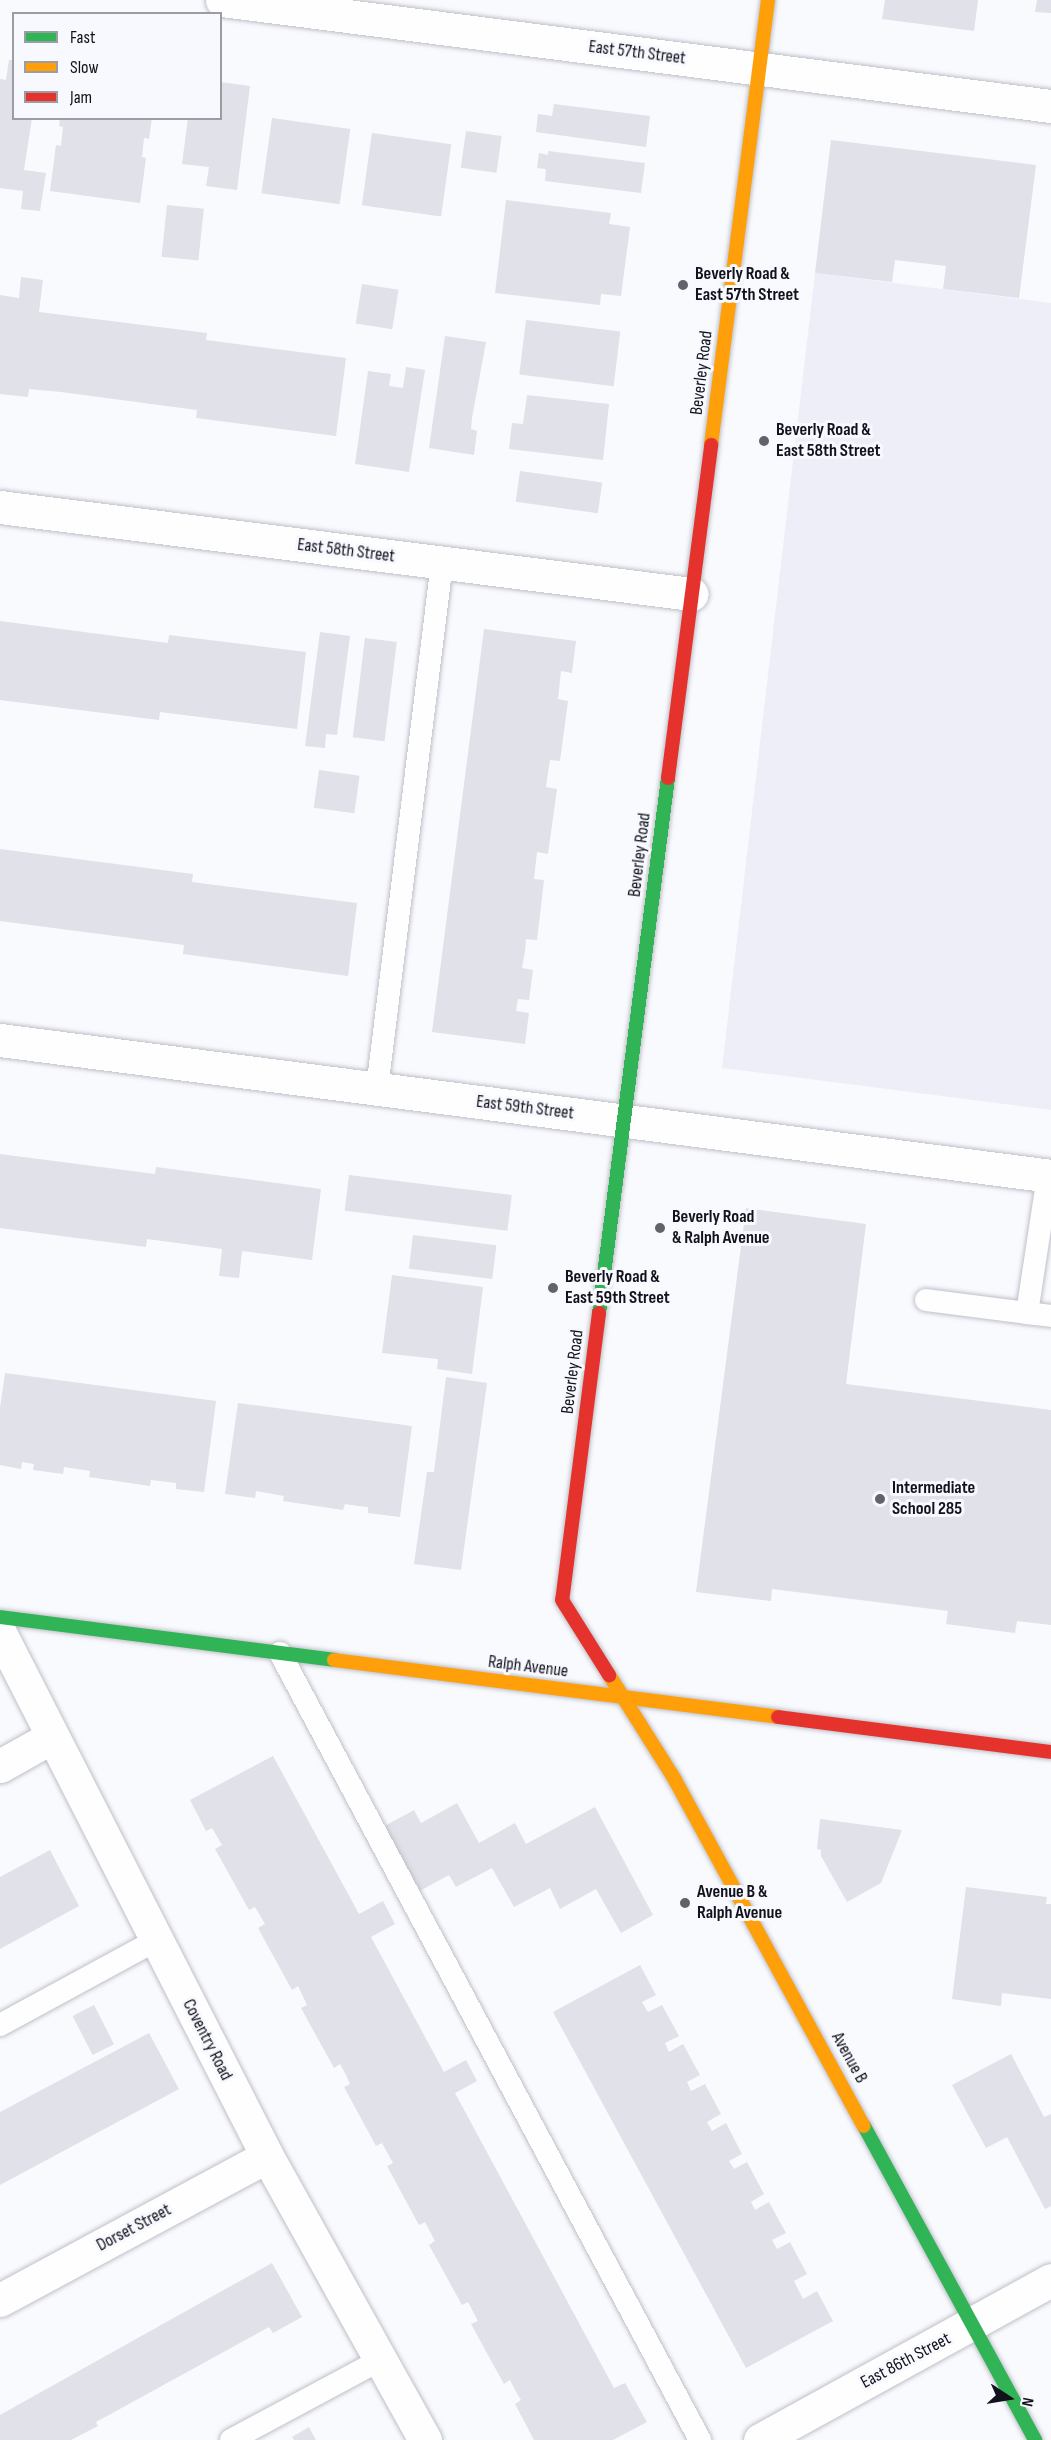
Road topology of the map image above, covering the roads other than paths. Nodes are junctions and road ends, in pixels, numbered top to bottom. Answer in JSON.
{"nodes":[{"id":1,"x":222,"y":0,"type":"edge"},
{"id":2,"x":768,"y":0,"type":"edge"},
{"id":3,"x":759,"y":69,"type":"junction"},
{"id":4,"x":1051,"y":106,"type":"edge"},
{"id":5,"x":0,"y":507,"type":"edge"},
{"id":6,"x":442,"y":563,"type":"junction"},
{"id":7,"x":692,"y":594,"type":"junction"},
{"id":8,"x":0,"y":1040,"type":"edge"},
{"id":9,"x":377,"y":1089,"type":"junction"},
{"id":10,"x":624,"y":1121,"type":"junction"},
{"id":11,"x":1050,"y":1176,"type":"edge"},
{"id":12,"x":926,"y":1300,"type":"dead end"},
{"id":13,"x":1027,"y":1313,"type":"junction"},
{"id":14,"x":1051,"y":1316,"type":"edge"},
{"id":15,"x":0,"y":1617,"type":"edge"},
{"id":16,"x":0,"y":1633,"type":"edge"},
{"id":17,"x":280,"y":1653,"type":"junction"},
{"id":18,"x":622,"y":1698,"type":"junction"},
{"id":19,"x":50,"y":1738,"type":"junction"},
{"id":20,"x":1051,"y":1752,"type":"edge"},
{"id":21,"x":0,"y":1766,"type":"edge"},
{"id":22,"x":155,"y":1941,"type":"junction"},
{"id":23,"x":0,"y":2025,"type":"edge"},
{"id":24,"x":267,"y":2156,"type":"junction"},
{"id":25,"x":1051,"y":2280,"type":"edge"},
{"id":26,"x":0,"y":2300,"type":"edge"},
{"id":27,"x":975,"y":2324,"type":"junction"},
{"id":28,"x":380,"y":2360,"type":"junction"},
{"id":29,"x":231,"y":2440,"type":"edge"},
{"id":30,"x":424,"y":2440,"type":"edge"},
{"id":31,"x":700,"y":2440,"type":"edge"},
{"id":32,"x":760,"y":2440,"type":"edge"},
{"id":33,"x":1035,"y":2440,"type":"edge"}],
"edges":[{"from":1,"to":3,"type":"street","name":"East 57th Street"},
{"from":2,"to":3,"type":"street","name":"Beverley Road"},
{"from":3,"to":4,"type":"street","name":"East 57th Street"},
{"from":3,"to":7,"type":"street","name":"Beverley Road"},
{"from":5,"to":6,"type":"street","name":"East 58th Street"},
{"from":6,"to":7,"type":"street","name":"East 58th Street"},
{"from":6,"to":9,"type":"lane"},
{"from":7,"to":10,"type":"street","name":"Beverley Road"},
{"from":8,"to":9,"type":"street","name":"East 59th Street"},
{"from":9,"to":10,"type":"street","name":"East 59th Street"},
{"from":10,"to":11,"type":"street","name":"East 59th Street"},
{"from":10,"to":18,"type":"street","name":"Beverley Road"},
{"from":11,"to":13,"type":"lane"},
{"from":12,"to":13,"type":"lane"},
{"from":13,"to":14,"type":"lane"},
{"from":15,"to":17,"type":"street","name":"Ralph Avenue"},
{"from":16,"to":19,"type":"street","name":"Coventry Road"},
{"from":17,"to":18,"type":"street","name":"Ralph Avenue"},
{"from":17,"to":31,"type":"lane"},
{"from":18,"to":20,"type":"street","name":"Ralph Avenue"},
{"from":18,"to":27,"type":"street","name":"Avenue B"},
{"from":19,"to":21,"type":"street"},
{"from":19,"to":22,"type":"street","name":"Coventry Road"},
{"from":22,"to":23,"type":"lane"},
{"from":22,"to":24,"type":"street","name":"Coventry Road"},
{"from":24,"to":26,"type":"street","name":"Dorset Street"},
{"from":24,"to":28,"type":"street","name":"Coventry Road"},
{"from":25,"to":27,"type":"street","name":"East 86th Street"},
{"from":27,"to":32,"type":"street","name":"East 86th Street"},
{"from":27,"to":33,"type":"street","name":"Avenue B"},
{"from":28,"to":29,"type":"lane"},
{"from":28,"to":30,"type":"street","name":"Coventry Road"}]}
